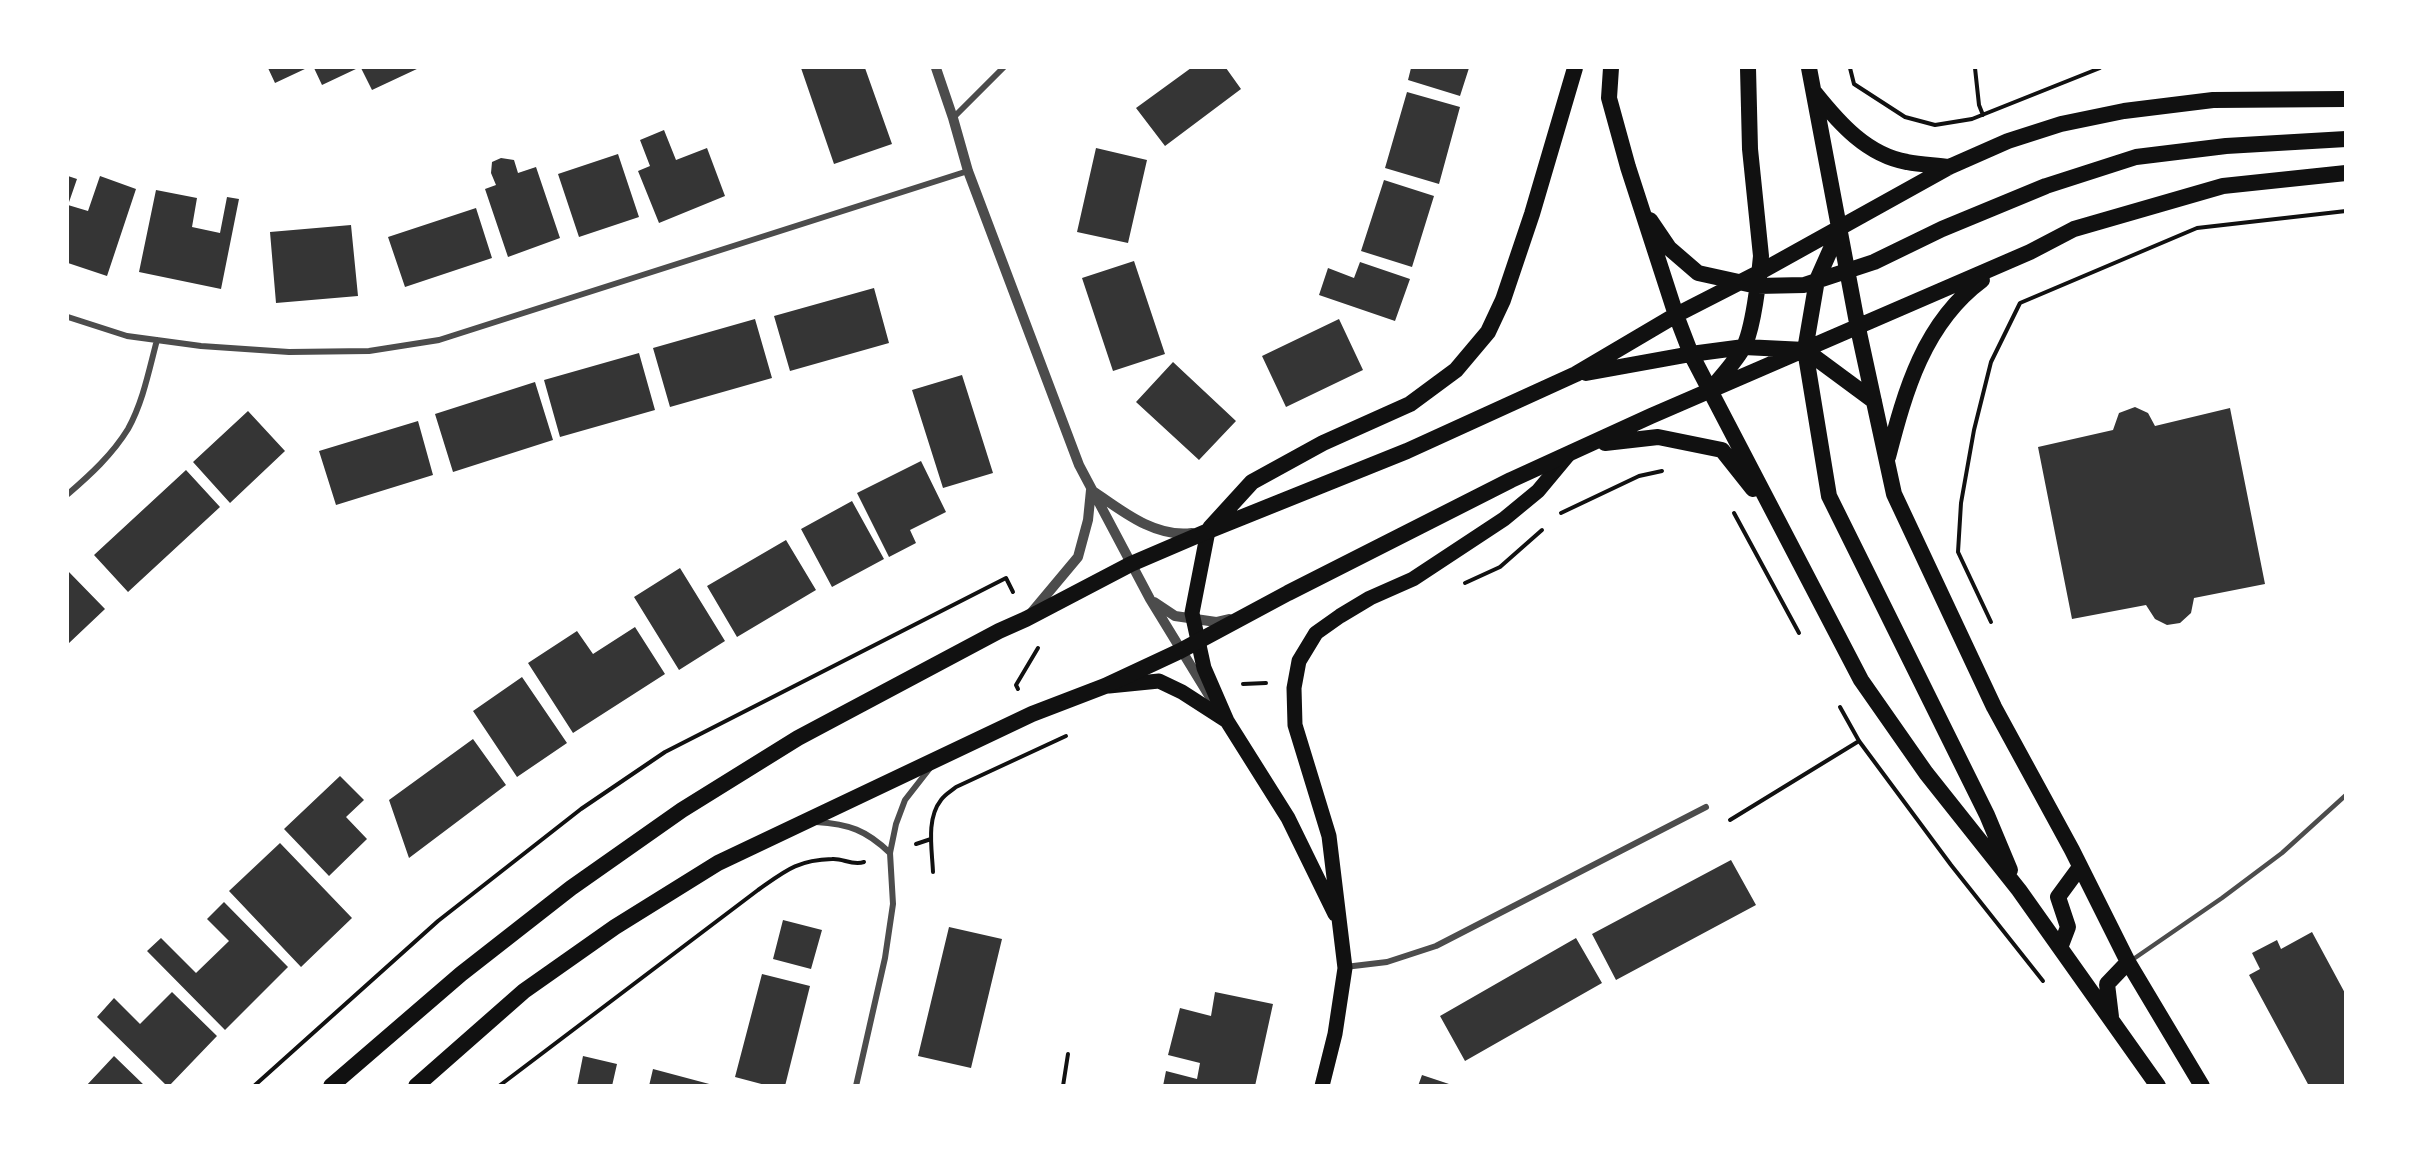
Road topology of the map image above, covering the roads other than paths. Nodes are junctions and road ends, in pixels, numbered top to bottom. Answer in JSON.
{"nodes":[{"id":1,"x":936,"y":68,"type":"edge"},
{"id":2,"x":1003,"y":68,"type":"edge"},
{"id":3,"x":1575,"y":68,"type":"edge"},
{"id":4,"x":1611,"y":68,"type":"edge"},
{"id":5,"x":1748,"y":68,"type":"edge"},
{"id":6,"x":1809,"y":68,"type":"edge"},
{"id":7,"x":1813,"y":90,"type":"junction"},
{"id":8,"x":2346,"y":99,"type":"edge"},
{"id":9,"x":953,"y":118,"type":"junction"},
{"id":10,"x":2346,"y":139,"type":"edge"},
{"id":11,"x":1949,"y":167,"type":"junction"},
{"id":12,"x":968,"y":171,"type":"junction"},
{"id":13,"x":2346,"y":173,"type":"edge"},
{"id":14,"x":1641,"y":206,"type":"junction"},
{"id":15,"x":1841,"y":226,"type":"junction"},
{"id":16,"x":2004,"y":263,"type":"junction"},
{"id":17,"x":1848,"y":270,"type":"junction"},
{"id":18,"x":1758,"y":279,"type":"junction"},
{"id":19,"x":1817,"y":280,"type":"junction"},
{"id":20,"x":1738,"y":282,"type":"junction"},
{"id":21,"x":1676,"y":315,"type":"junction"},
{"id":22,"x":68,"y":317,"type":"edge"},
{"id":23,"x":1858,"y":328,"type":"junction"},
{"id":24,"x":157,"y":340,"type":"junction"},
{"id":25,"x":1744,"y":346,"type":"junction"},
{"id":26,"x":1804,"y":350,"type":"junction"},
{"id":27,"x":1691,"y":354,"type":"junction"},
{"id":28,"x":1576,"y":374,"type":"junction"},
{"id":29,"x":1710,"y":391,"type":"junction"},
{"id":30,"x":1874,"y":401,"type":"junction"},
{"id":31,"x":1591,"y":444,"type":"junction"},
{"id":32,"x":1568,"y":454,"type":"junction"},
{"id":33,"x":1887,"y":459,"type":"junction"},
{"id":34,"x":1091,"y":489,"type":"junction"},
{"id":35,"x":68,"y":494,"type":"edge"},
{"id":36,"x":1781,"y":525,"type":"junction"},
{"id":37,"x":1208,"y":531,"type":"junction"},
{"id":38,"x":1131,"y":564,"type":"junction"},
{"id":39,"x":1150,"y":599,"type":"junction"},
{"id":40,"x":1258,"y":611,"type":"junction"},
{"id":41,"x":1026,"y":619,"type":"junction"},
{"id":42,"x":1193,"y":619,"type":"junction"},
{"id":43,"x":1197,"y":642,"type":"junction"},
{"id":44,"x":1180,"y":651,"type":"junction"},
{"id":45,"x":1105,"y":686,"type":"junction"},
{"id":46,"x":1227,"y":721,"type":"junction"},
{"id":47,"x":937,"y":759,"type":"junction"},
{"id":48,"x":2346,"y":795,"type":"edge"},
{"id":49,"x":1706,"y":807,"type":"dead end"},
{"id":50,"x":808,"y":822,"type":"junction"},
{"id":51,"x":890,"y":853,"type":"junction"},
{"id":52,"x":2080,"y":867,"type":"junction"},
{"id":53,"x":2019,"y":890,"type":"junction"},
{"id":54,"x":1341,"y":927,"type":"junction"},
{"id":55,"x":2060,"y":948,"type":"junction"},
{"id":56,"x":2128,"y":962,"type":"junction"},
{"id":57,"x":1345,"y":968,"type":"junction"},
{"id":58,"x":2112,"y":1021,"type":"junction"},
{"id":59,"x":331,"y":1086,"type":"edge"},
{"id":60,"x":416,"y":1086,"type":"edge"},
{"id":61,"x":856,"y":1086,"type":"edge"},
{"id":62,"x":1322,"y":1086,"type":"edge"},
{"id":63,"x":2158,"y":1086,"type":"edge"},
{"id":64,"x":2202,"y":1086,"type":"edge"}],
"edges":[{"from":1,"to":9,"type":"street"},
{"from":2,"to":9,"type":"street"},
{"from":3,"to":37,"type":"highway"},
{"from":4,"to":14,"type":"highway"},
{"from":5,"to":18,"type":"highway"},
{"from":6,"to":7,"type":"highway"},
{"from":7,"to":11,"type":"highway"},
{"from":7,"to":15,"type":"highway"},
{"from":8,"to":11,"type":"highway"},
{"from":9,"to":12,"type":"street"},
{"from":10,"to":17,"type":"highway"},
{"from":11,"to":15,"type":"highway"},
{"from":12,"to":24,"type":"street"},
{"from":12,"to":34,"type":"street"},
{"from":13,"to":16,"type":"highway"},
{"from":14,"to":20,"type":"highway"},
{"from":14,"to":21,"type":"highway"},
{"from":15,"to":17,"type":"highway"},
{"from":15,"to":18,"type":"highway"},
{"from":15,"to":19,"type":"highway"},
{"from":16,"to":23,"type":"highway"},
{"from":16,"to":33,"type":"highway"},
{"from":17,"to":19,"type":"highway"},
{"from":17,"to":23,"type":"highway"},
{"from":18,"to":19,"type":"highway"},
{"from":18,"to":20,"type":"highway"},
{"from":18,"to":25,"type":"highway"},
{"from":19,"to":26,"type":"highway"},
{"from":20,"to":21,"type":"highway"},
{"from":21,"to":27,"type":"highway"},
{"from":21,"to":28,"type":"highway"},
{"from":22,"to":24,"type":"street"},
{"from":23,"to":26,"type":"highway"},
{"from":23,"to":30,"type":"highway"},
{"from":24,"to":35,"type":"street"},
{"from":25,"to":26,"type":"highway"},
{"from":25,"to":27,"type":"highway"},
{"from":25,"to":29,"type":"highway"},
{"from":26,"to":29,"type":"highway"},
{"from":26,"to":30,"type":"highway"},
{"from":26,"to":53,"type":"highway"},
{"from":27,"to":28,"type":"highway"},
{"from":27,"to":29,"type":"highway"},
{"from":28,"to":37,"type":"highway"},
{"from":29,"to":31,"type":"highway"},
{"from":29,"to":36,"type":"highway"},
{"from":30,"to":33,"type":"highway"},
{"from":31,"to":32,"type":"highway"},
{"from":31,"to":36,"type":"highway"},
{"from":32,"to":40,"type":"highway"},
{"from":32,"to":54,"type":"main road"},
{"from":33,"to":52,"type":"highway"},
{"from":34,"to":37,"type":"street"},
{"from":34,"to":38,"type":"street"},
{"from":34,"to":41,"type":"street"},
{"from":36,"to":53,"type":"highway"},
{"from":37,"to":38,"type":"highway"},
{"from":37,"to":42,"type":"main road"},
{"from":38,"to":39,"type":"street"},
{"from":38,"to":41,"type":"highway"},
{"from":39,"to":42,"type":"street"},
{"from":39,"to":44,"type":"street"},
{"from":40,"to":42,"type":"street"},
{"from":40,"to":43,"type":"highway"},
{"from":41,"to":59,"type":"highway"},
{"from":42,"to":43,"type":"main road"},
{"from":43,"to":44,"type":"highway"},
{"from":43,"to":46,"type":"main road"},
{"from":44,"to":45,"type":"highway"},
{"from":44,"to":46,"type":"street"},
{"from":45,"to":46,"type":"main road"},
{"from":45,"to":47,"type":"highway"},
{"from":46,"to":54,"type":"main road"},
{"from":47,"to":50,"type":"highway"},
{"from":47,"to":51,"type":"street"},
{"from":48,"to":56,"type":"lane"},
{"from":49,"to":57,"type":"street"},
{"from":50,"to":51,"type":"street"},
{"from":50,"to":60,"type":"highway"},
{"from":51,"to":61,"type":"street"},
{"from":52,"to":55,"type":"highway"},
{"from":52,"to":56,"type":"highway"},
{"from":53,"to":55,"type":"highway"},
{"from":54,"to":57,"type":"main road"},
{"from":55,"to":58,"type":"highway"},
{"from":56,"to":58,"type":"highway"},
{"from":56,"to":64,"type":"highway"},
{"from":57,"to":62,"type":"main road"},
{"from":58,"to":63,"type":"highway"}]}
